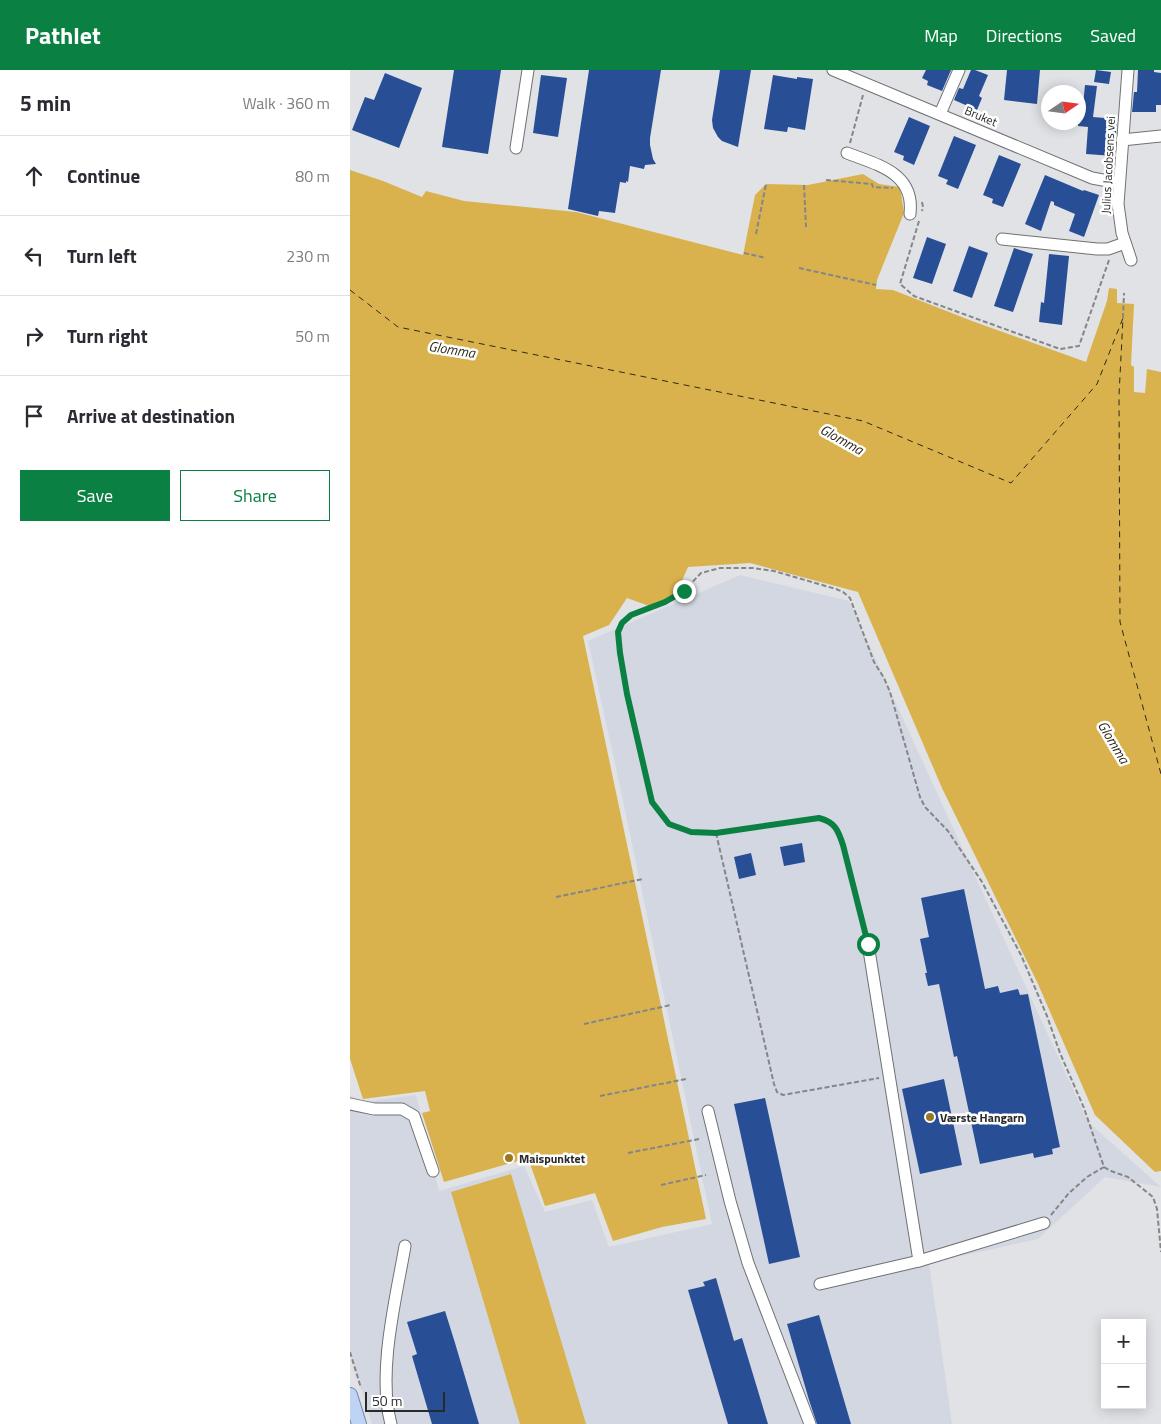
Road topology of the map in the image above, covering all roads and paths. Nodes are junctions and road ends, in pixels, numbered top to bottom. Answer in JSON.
{"nodes":[{"id":1,"x":528,"y":70,"type":"edge"},
{"id":2,"x":833,"y":70,"type":"edge"},
{"id":3,"x":959,"y":70,"type":"edge"},
{"id":4,"x":1128,"y":70,"type":"edge"},
{"id":5,"x":863,"y":78,"type":"edge"},
{"id":6,"x":940,"y":114,"type":"junction"},
{"id":7,"x":1161,"y":136,"type":"edge"},
{"id":8,"x":1122,"y":140,"type":"junction"},
{"id":9,"x":516,"y":148,"type":"dead end"},
{"id":10,"x":847,"y":152,"type":"joint"},
{"id":11,"x":826,"y":180,"type":"dead end"},
{"id":12,"x":1119,"y":183,"type":"junction"},
{"id":13,"x":766,"y":184,"type":"dead end"},
{"id":14,"x":804,"y":185,"type":"dead end"},
{"id":15,"x":892,"y":186,"type":"dead end"},
{"id":16,"x":920,"y":198,"type":"dead end"},
{"id":17,"x":910,"y":214,"type":"dead end"},
{"id":18,"x":806,"y":227,"type":"dead end"},
{"id":19,"x":756,"y":234,"type":"dead end"},
{"id":20,"x":1002,"y":238,"type":"dead end"},
{"id":21,"x":1126,"y":243,"type":"junction"},
{"id":22,"x":1113,"y":248,"type":"junction"},
{"id":23,"x":744,"y":252,"type":"dead end"},
{"id":24,"x":766,"y":258,"type":"dead end"},
{"id":25,"x":1131,"y":260,"type":"dead end"},
{"id":26,"x":799,"y":268,"type":"dead end"},
{"id":27,"x":876,"y":285,"type":"dead end"},
{"id":28,"x":1124,"y":293,"type":"dead end"},
{"id":29,"x":1123,"y":318,"type":"dead end"},
{"id":30,"x":716,"y":833,"type":"junction"},
{"id":31,"x":643,"y":879,"type":"dead end"},
{"id":32,"x":556,"y":897,"type":"dead end"},
{"id":33,"x":868,"y":944,"type":"joint"},
{"id":34,"x":671,"y":1005,"type":"dead end"},
{"id":35,"x":584,"y":1024,"type":"dead end"},
{"id":36,"x":890,"y":1076,"type":"junction"},
{"id":37,"x":686,"y":1079,"type":"dead end"},
{"id":38,"x":600,"y":1096,"type":"dead end"},
{"id":39,"x":350,"y":1104,"type":"edge"},
{"id":40,"x":708,"y":1112,"type":"dead end"},
{"id":41,"x":699,"y":1139,"type":"dead end"},
{"id":42,"x":628,"y":1152,"type":"dead end"},
{"id":43,"x":1104,"y":1167,"type":"junction"},
{"id":44,"x":433,"y":1171,"type":"dead end"},
{"id":45,"x":706,"y":1175,"type":"dead end"},
{"id":46,"x":661,"y":1185,"type":"dead end"},
{"id":47,"x":1044,"y":1223,"type":"joint"},
{"id":48,"x":405,"y":1246,"type":"dead end"},
{"id":49,"x":1161,"y":1252,"type":"edge"},
{"id":50,"x":919,"y":1261,"type":"junction"},
{"id":51,"x":820,"y":1284,"type":"dead end"},
{"id":52,"x":350,"y":1395,"type":"edge"},
{"id":53,"x":359,"y":1424,"type":"edge"},
{"id":54,"x":391,"y":1424,"type":"edge"},
{"id":55,"x":810,"y":1424,"type":"edge"}],
"edges":[{"from":1,"to":9,"type":"street"},
{"from":2,"to":5,"type":"street","name":"Bruket"},
{"from":3,"to":6,"type":"street"},
{"from":4,"to":8,"type":"street","name":"Julius Jacobsens vei"},
{"from":5,"to":6,"type":"street","name":"Bruket"},
{"from":5,"to":10,"type":"path"},
{"from":6,"to":12,"type":"street","name":"Bruket"},
{"from":7,"to":8,"type":"street"},
{"from":8,"to":12,"type":"street","name":"Julius Jacobsens vei"},
{"from":10,"to":17,"type":"street"},
{"from":11,"to":15,"type":"path"},
{"from":12,"to":21,"type":"street","name":"Julius Jacobsens vei"},
{"from":13,"to":19,"type":"path"},
{"from":14,"to":18,"type":"path"},
{"from":16,"to":22,"type":"path"},
{"from":20,"to":22,"type":"street"},
{"from":21,"to":22,"type":"street"},
{"from":21,"to":25,"type":"street","name":"Julius Jacobsens vei"},
{"from":23,"to":24,"type":"path"},
{"from":26,"to":27,"type":"path"},
{"from":28,"to":29,"type":"path"},
{"from":30,"to":33,"type":"path"},
{"from":30,"to":36,"type":"path"},
{"from":30,"to":43,"type":"path"},
{"from":31,"to":32,"type":"path"},
{"from":33,"to":36,"type":"street"},
{"from":34,"to":35,"type":"path"},
{"from":36,"to":50,"type":"street"},
{"from":37,"to":38,"type":"path"},
{"from":39,"to":44,"type":"street"},
{"from":40,"to":55,"type":"street"},
{"from":41,"to":42,"type":"path"},
{"from":43,"to":47,"type":"path"},
{"from":43,"to":49,"type":"path"},
{"from":45,"to":46,"type":"path"},
{"from":47,"to":50,"type":"street"},
{"from":48,"to":54,"type":"street"},
{"from":50,"to":51,"type":"street"},
{"from":52,"to":53,"type":"main road"}]}
